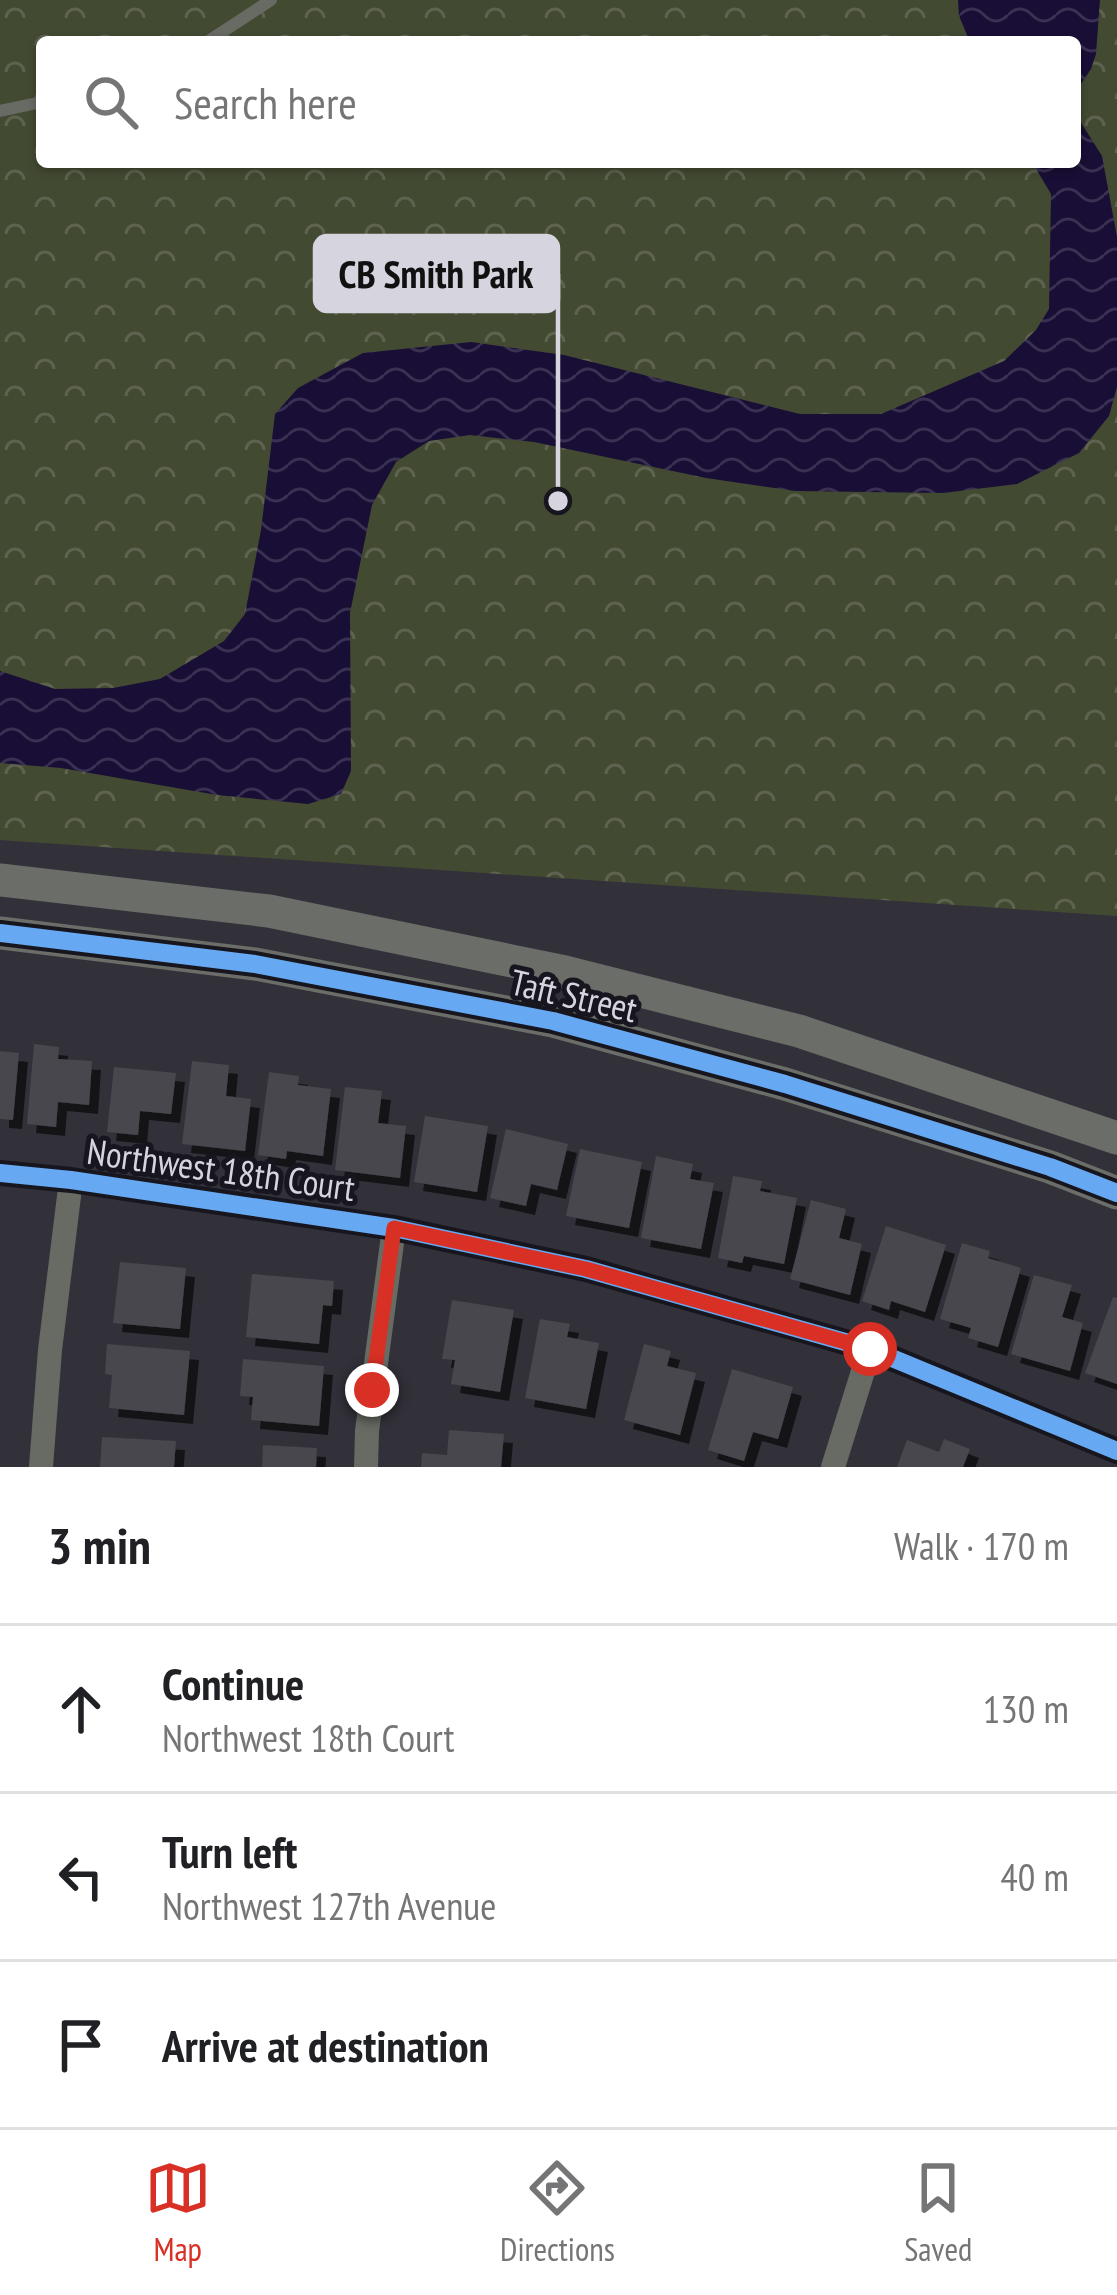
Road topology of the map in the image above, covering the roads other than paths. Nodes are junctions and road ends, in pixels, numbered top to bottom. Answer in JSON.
{"nodes":[{"id":1,"x":271,"y":0,"type":"edge"},
{"id":2,"x":216,"y":36,"type":"edge"},
{"id":3,"x":36,"y":103,"type":"edge"},
{"id":4,"x":0,"y":111,"type":"edge"},
{"id":5,"x":0,"y":880,"type":"edge"},
{"id":6,"x":0,"y":933,"type":"edge"},
{"id":7,"x":1117,"y":1138,"type":"edge"},
{"id":8,"x":0,"y":1173,"type":"edge"},
{"id":9,"x":71,"y":1180,"type":"junction"},
{"id":10,"x":1117,"y":1193,"type":"edge"},
{"id":11,"x":394,"y":1228,"type":"junction"},
{"id":12,"x":870,"y":1349,"type":"junction"},
{"id":13,"x":1117,"y":1450,"type":"edge"},
{"id":14,"x":41,"y":1467,"type":"edge"},
{"id":15,"x":366,"y":1467,"type":"edge"},
{"id":16,"x":833,"y":1467,"type":"edge"}],
"edges":[{"from":1,"to":2,"type":"lane"},
{"from":3,"to":4,"type":"lane"},
{"from":5,"to":7,"type":"street","name":"Taft Street"},
{"from":6,"to":10,"type":"street","name":"Taft Street"},
{"from":8,"to":9,"type":"street","name":"Northwest 18th Court"},
{"from":9,"to":11,"type":"street","name":"Northwest 18th Court"},
{"from":9,"to":14,"type":"street"},
{"from":11,"to":12,"type":"street","name":"Northwest 18th Court"},
{"from":11,"to":15,"type":"street"},
{"from":12,"to":13,"type":"street","name":"Northwest 18th Court"},
{"from":12,"to":16,"type":"street"}]}
